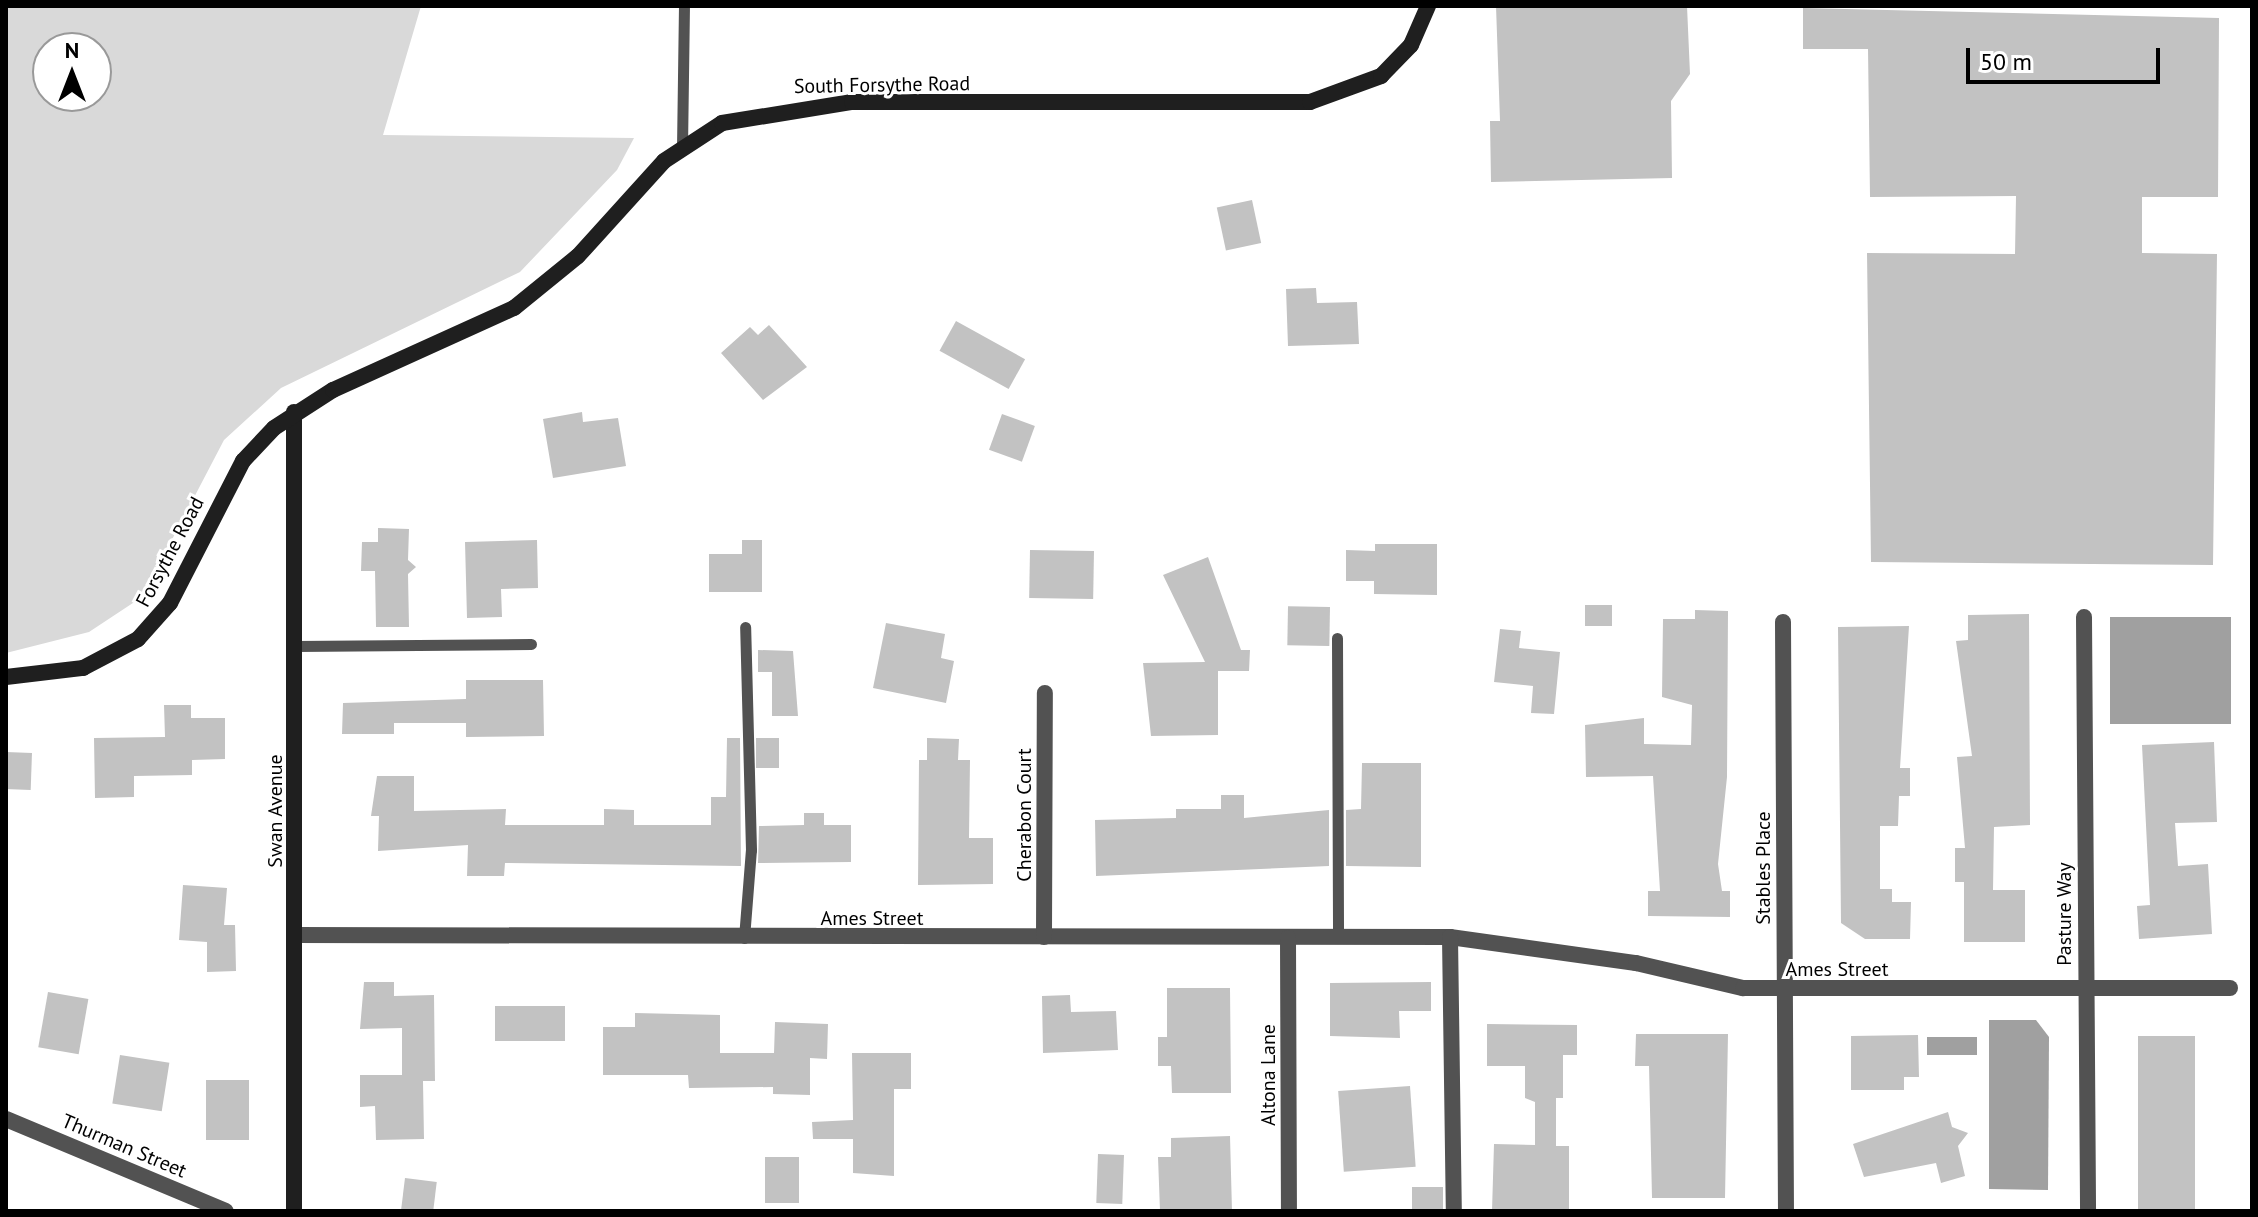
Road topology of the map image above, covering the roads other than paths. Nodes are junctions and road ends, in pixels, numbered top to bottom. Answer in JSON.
{"nodes":[{"id":1,"x":684,"y":6,"type":"edge"},
{"id":2,"x":1428,"y":6,"type":"edge"},
{"id":3,"x":682,"y":148,"type":"junction"},
{"id":4,"x":294,"y":412,"type":"junction"},
{"id":5,"x":2084,"y":617,"type":"dead end"},
{"id":6,"x":1783,"y":622,"type":"dead end"},
{"id":7,"x":745,"y":627,"type":"dead end"},
{"id":8,"x":1337,"y":638,"type":"dead end"},
{"id":9,"x":531,"y":644,"type":"dead end"},
{"id":10,"x":296,"y":646,"type":"junction"},
{"id":11,"x":6,"y":677,"type":"edge"},
{"id":12,"x":1045,"y":693,"type":"dead end"},
{"id":13,"x":294,"y":935,"type":"junction"},
{"id":14,"x":1044,"y":937,"type":"junction"},
{"id":15,"x":1450,"y":937,"type":"junction"},
{"id":16,"x":744,"y":938,"type":"junction"},
{"id":17,"x":1288,"y":938,"type":"junction"},
{"id":18,"x":1338,"y":938,"type":"junction"},
{"id":19,"x":2230,"y":988,"type":"dead end"},
{"id":20,"x":1784,"y":989,"type":"junction"},
{"id":21,"x":2084,"y":989,"type":"junction"},
{"id":22,"x":6,"y":1119,"type":"edge"},
{"id":23,"x":226,"y":1211,"type":"edge"},
{"id":24,"x":294,"y":1211,"type":"edge"},
{"id":25,"x":1289,"y":1211,"type":"edge"},
{"id":26,"x":1454,"y":1211,"type":"edge"},
{"id":27,"x":1786,"y":1211,"type":"edge"},
{"id":28,"x":2088,"y":1211,"type":"edge"}],
"edges":[{"from":1,"to":3,"type":"lane"},
{"from":2,"to":3,"type":"street","name":"South Forsythe Road"},
{"from":3,"to":4,"type":"street","name":"South Forsythe Road"},
{"from":4,"to":10,"type":"street","name":"Swan Avenue"},
{"from":4,"to":11,"type":"street","name":"Forsythe Road"},
{"from":5,"to":21,"type":"street","name":"Pasture Way"},
{"from":6,"to":20,"type":"street","name":"Stables Place"},
{"from":7,"to":16,"type":"lane"},
{"from":8,"to":18,"type":"lane"},
{"from":9,"to":10,"type":"lane"},
{"from":10,"to":13,"type":"street","name":"Swan Avenue"},
{"from":12,"to":14,"type":"street","name":"Cherabon Court"},
{"from":13,"to":16,"type":"street","name":"Ames Street"},
{"from":13,"to":24,"type":"street","name":"Swan Avenue"},
{"from":14,"to":16,"type":"street","name":"Ames Street"},
{"from":14,"to":17,"type":"street","name":"Ames Street"},
{"from":15,"to":18,"type":"street","name":"Ames Street"},
{"from":15,"to":20,"type":"street","name":"Ames Street"},
{"from":15,"to":26,"type":"street"},
{"from":17,"to":18,"type":"street","name":"Ames Street"},
{"from":17,"to":25,"type":"street","name":"Altona Lane"},
{"from":19,"to":21,"type":"street","name":"Ames Street"},
{"from":20,"to":21,"type":"street","name":"Ames Street"},
{"from":20,"to":27,"type":"street","name":"Stables Place"},
{"from":21,"to":28,"type":"street","name":"Pasture Way"},
{"from":22,"to":23,"type":"street","name":"Thurman Street"}]}
